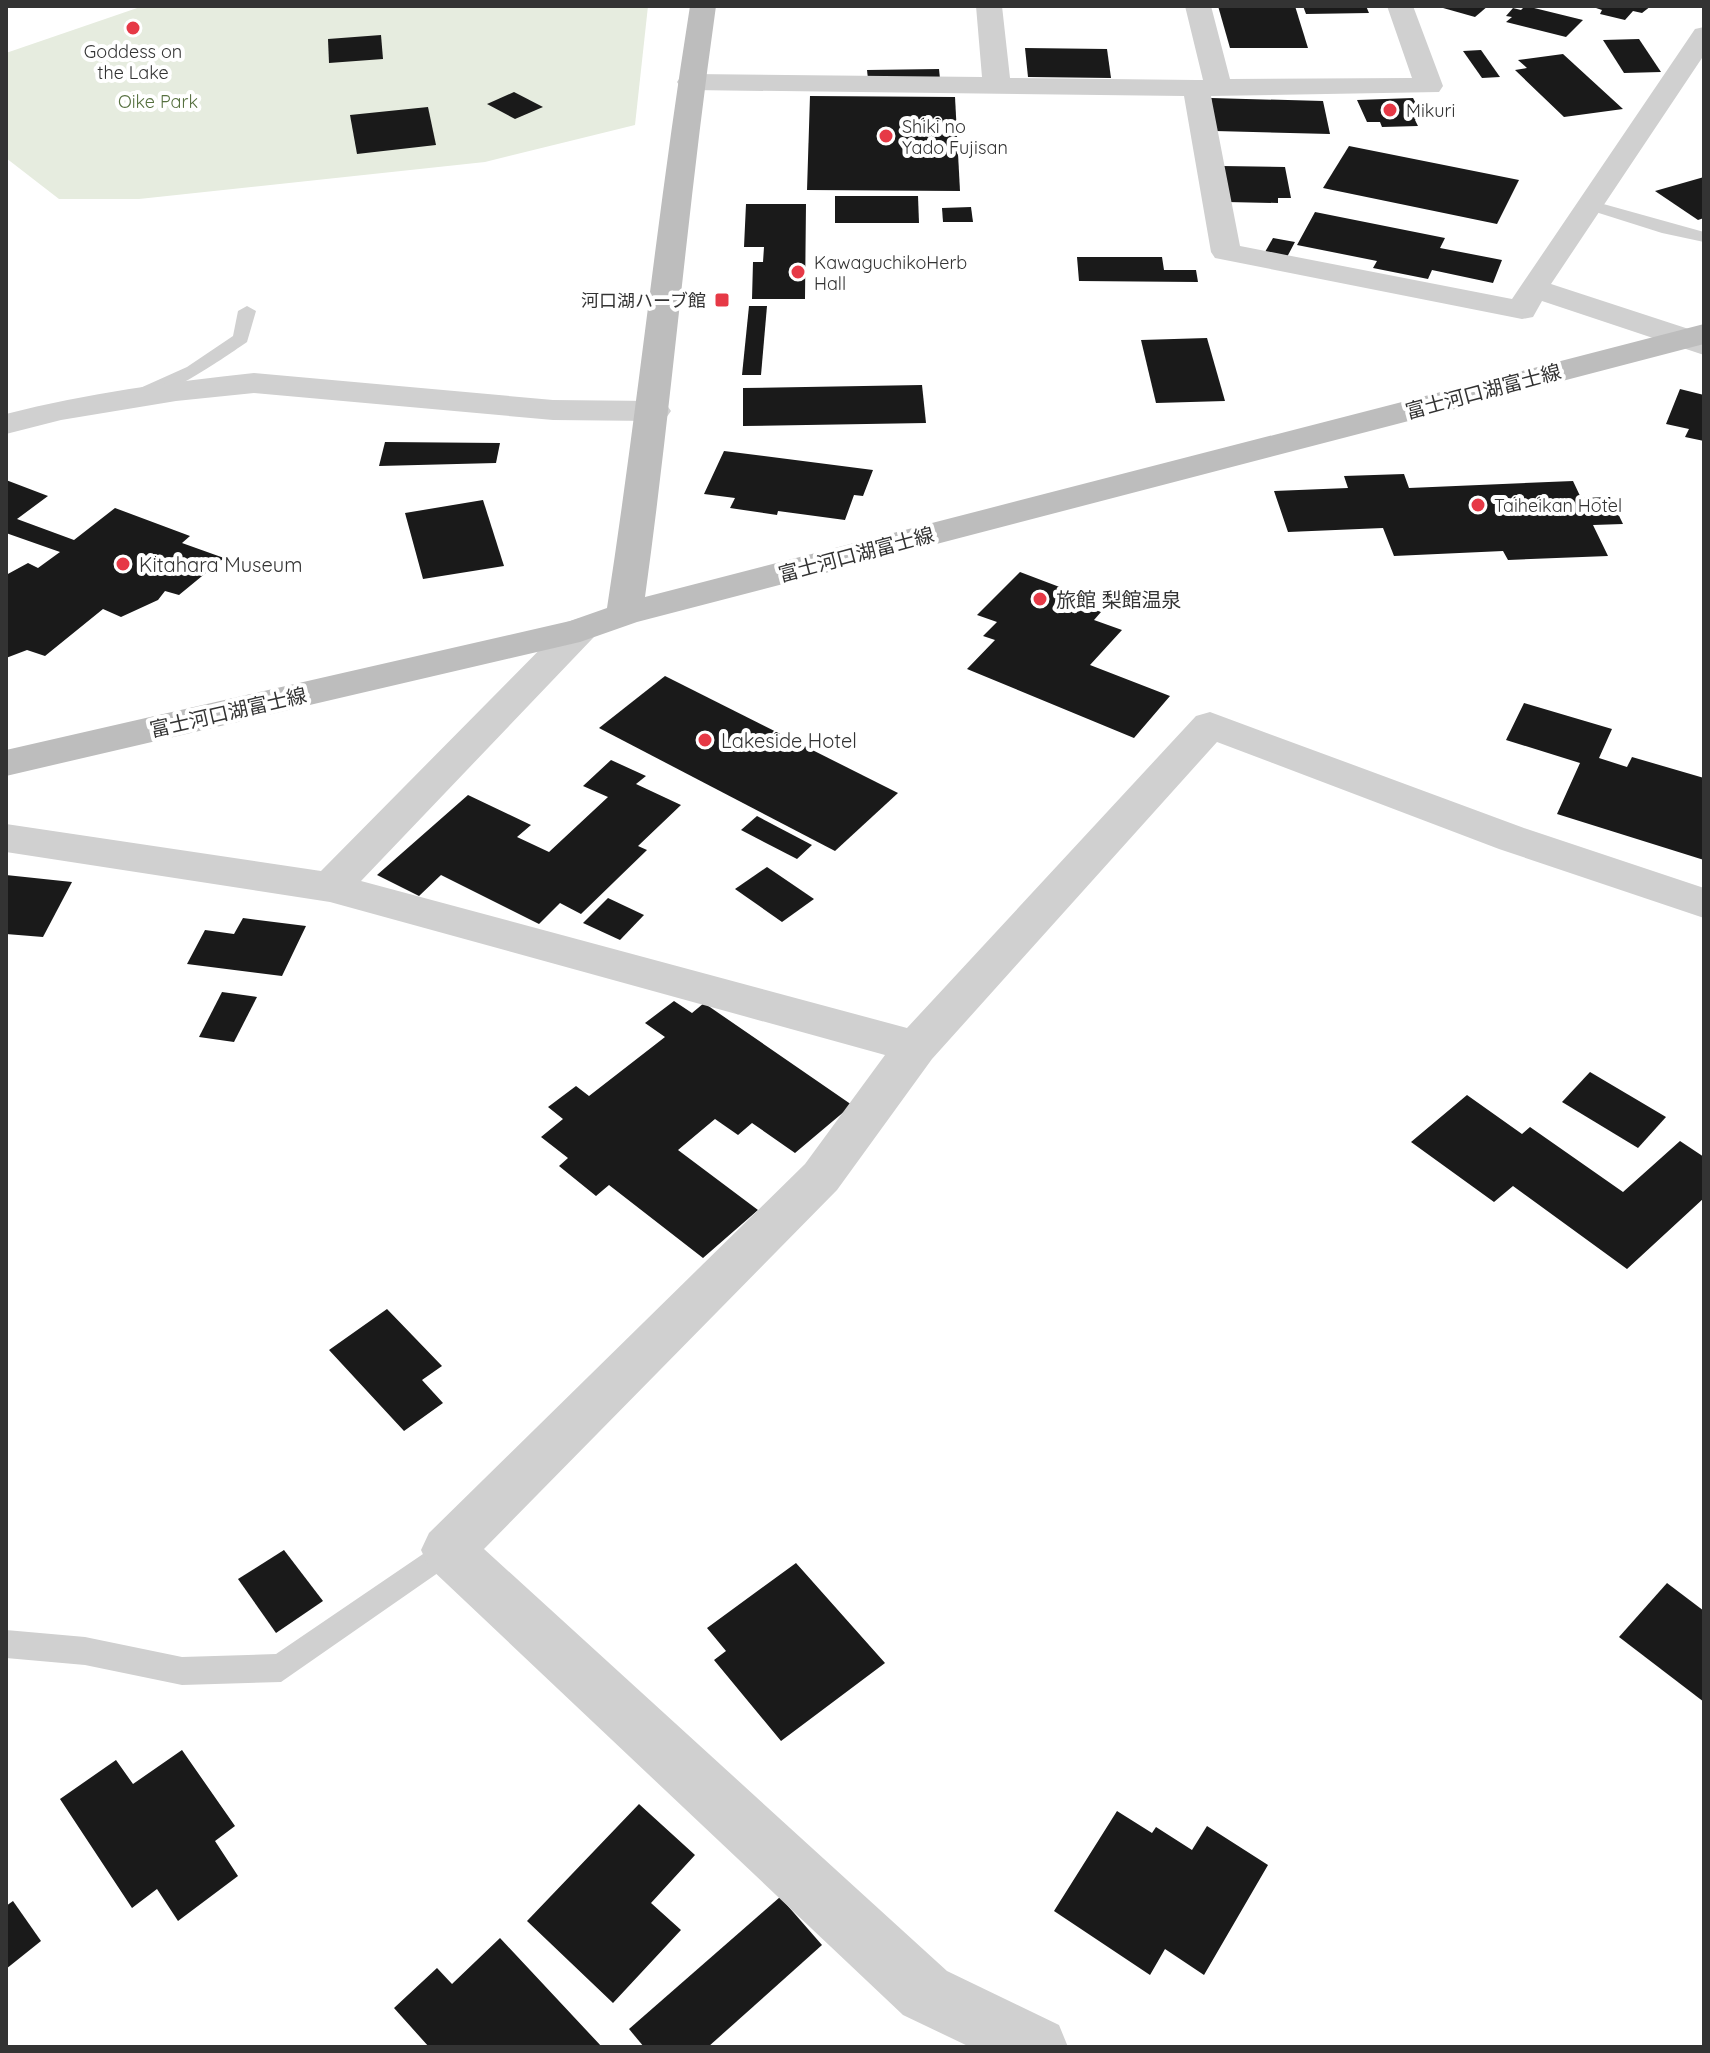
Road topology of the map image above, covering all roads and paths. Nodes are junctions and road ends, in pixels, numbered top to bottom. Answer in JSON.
{"nodes":[{"id":1,"x":703,"y":6,"type":"edge"},
{"id":2,"x":989,"y":6,"type":"edge"},
{"id":3,"x":1198,"y":6,"type":"edge"},
{"id":4,"x":1400,"y":6,"type":"edge"},
{"id":5,"x":1704,"y":35,"type":"edge"},
{"id":6,"x":691,"y":82,"type":"junction"},
{"id":7,"x":997,"y":86,"type":"junction"},
{"id":8,"x":1208,"y":88,"type":"junction"},
{"id":9,"x":1589,"y":205,"type":"junction"},
{"id":10,"x":1704,"y":237,"type":"edge"},
{"id":11,"x":1533,"y":288,"type":"junction"},
{"id":12,"x":247,"y":311,"type":"dead end"},
{"id":13,"x":1697,"y":339,"type":"edge"},
{"id":14,"x":134,"y":398,"type":"junction"},
{"id":15,"x":654,"y":411,"type":"junction"},
{"id":16,"x":6,"y":424,"type":"edge"},
{"id":17,"x":624,"y":614,"type":"junction"},
{"id":18,"x":580,"y":630,"type":"junction"},
{"id":19,"x":6,"y":763,"type":"edge"},
{"id":20,"x":6,"y":838,"type":"edge"},
{"id":21,"x":330,"y":887,"type":"junction"},
{"id":22,"x":1704,"y":903,"type":"edge"},
{"id":23,"x":916,"y":1047,"type":"junction"},
{"id":24,"x":448,"y":1550,"type":"junction"},
{"id":25,"x":6,"y":1644,"type":"edge"},
{"id":26,"x":1037,"y":2047,"type":"edge"}],
"edges":[{"from":1,"to":6,"type":"main road"},
{"from":2,"to":7,"type":"street"},
{"from":3,"to":8,"type":"street"},
{"from":4,"to":8,"type":"street"},
{"from":5,"to":9,"type":"street"},
{"from":6,"to":7,"type":"street"},
{"from":6,"to":15,"type":"main road"},
{"from":7,"to":8,"type":"street"},
{"from":8,"to":11,"type":"street"},
{"from":9,"to":10,"type":"lane"},
{"from":9,"to":11,"type":"street"},
{"from":11,"to":13,"type":"street"},
{"from":12,"to":14,"type":"lane"},
{"from":13,"to":17,"type":"main road","name":"富士河口湖富士線"},
{"from":14,"to":15,"type":"street"},
{"from":14,"to":16,"type":"street"},
{"from":15,"to":17,"type":"main road"},
{"from":17,"to":18,"type":"main road","name":"富士河口湖富士線"},
{"from":18,"to":19,"type":"main road","name":"富士河口湖富士線"},
{"from":18,"to":21,"type":"street"},
{"from":20,"to":21,"type":"street"},
{"from":21,"to":23,"type":"street"},
{"from":22,"to":23,"type":"street"},
{"from":23,"to":24,"type":"street"},
{"from":24,"to":25,"type":"lane"},
{"from":24,"to":26,"type":"street"}]}
